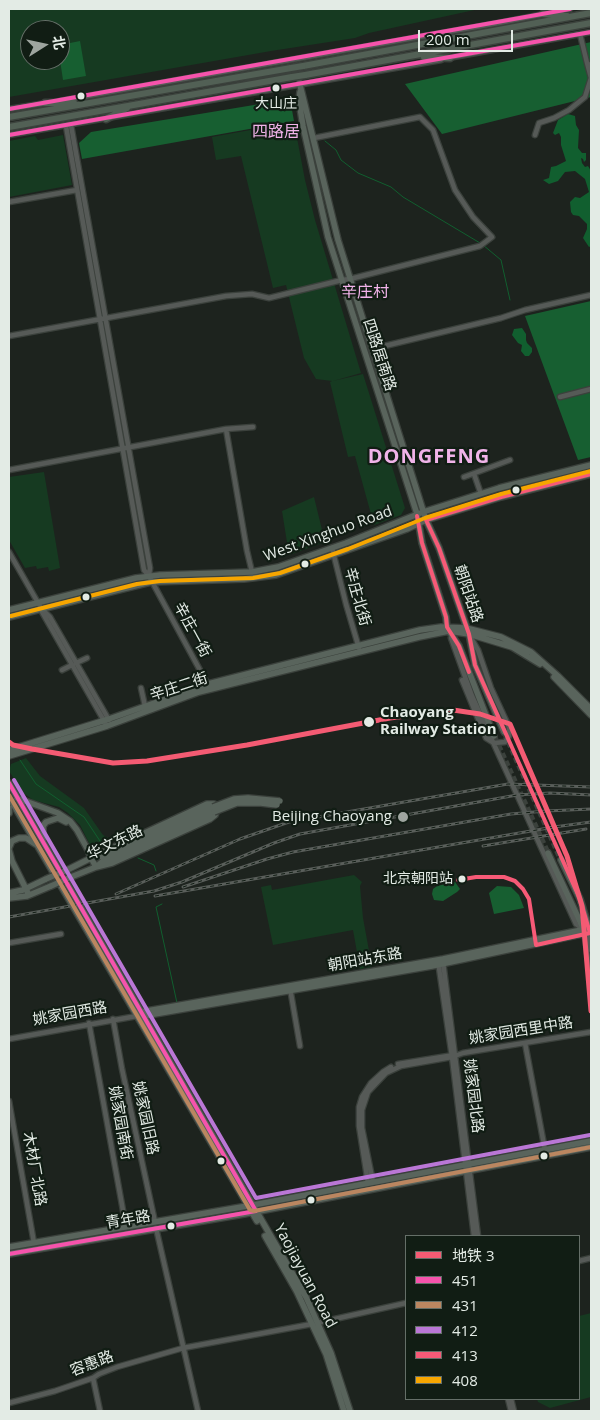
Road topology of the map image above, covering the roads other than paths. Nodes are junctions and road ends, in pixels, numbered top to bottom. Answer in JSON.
{"nodes":[{"id":1,"x":570,"y":9,"type":"edge"},
{"id":2,"x":591,"y":13,"type":"edge"},
{"id":3,"x":543,"y":14,"type":"junction"},
{"id":4,"x":576,"y":17,"type":"junction"},
{"id":5,"x":591,"y":23,"type":"edge"},
{"id":6,"x":591,"y":32,"type":"edge"},
{"id":7,"x":580,"y":34,"type":"junction"},
{"id":8,"x":413,"y":56,"type":"junction"},
{"id":9,"x":450,"y":58,"type":"junction"},
{"id":10,"x":296,"y":59,"type":"junction"},
{"id":11,"x":589,"y":65,"type":"edge"},
{"id":12,"x":300,"y":85,"type":"junction"},
{"id":13,"x":95,"y":102,"type":"junction"},
{"id":14,"x":45,"y":103,"type":"junction"},
{"id":15,"x":134,"y":104,"type":"junction"},
{"id":16,"x":9,"y":109,"type":"edge"},
{"id":17,"x":9,"y":117,"type":"edge"},
{"id":18,"x":106,"y":119,"type":"junction"},
{"id":19,"x":68,"y":125,"type":"junction"},
{"id":20,"x":9,"y":127,"type":"edge"},
{"id":21,"x":9,"y":135,"type":"edge"},
{"id":22,"x":535,"y":135,"type":"dead end"},
{"id":23,"x":314,"y":138,"type":"junction"},
{"id":24,"x":77,"y":190,"type":"junction"},
{"id":25,"x":9,"y":202,"type":"edge"},
{"id":26,"x":350,"y":279,"type":"junction"},
{"id":27,"x":342,"y":280,"type":"junction"},
{"id":28,"x":591,"y":295,"type":"edge"},
{"id":29,"x":103,"y":319,"type":"junction"},
{"id":30,"x":9,"y":336,"type":"edge"},
{"id":31,"x":372,"y":349,"type":"junction"},
{"id":32,"x":591,"y":389,"type":"edge"},
{"id":33,"x":560,"y":397,"type":"dead end"},
{"id":34,"x":253,"y":427,"type":"dead end"},
{"id":35,"x":226,"y":429,"type":"junction"},
{"id":36,"x":126,"y":448,"type":"junction"},
{"id":37,"x":510,"y":460,"type":"dead end"},
{"id":38,"x":591,"y":465,"type":"edge"},
{"id":39,"x":9,"y":470,"type":"edge"},
{"id":40,"x":474,"y":474,"type":"junction"},
{"id":41,"x":591,"y":474,"type":"edge"},
{"id":42,"x":464,"y":477,"type":"dead end"},
{"id":43,"x":481,"y":494,"type":"junction"},
{"id":44,"x":424,"y":512,"type":"junction"},
{"id":45,"x":417,"y":514,"type":"junction"},
{"id":46,"x":426,"y":520,"type":"junction"},
{"id":47,"x":419,"y":523,"type":"junction"},
{"id":48,"x":332,"y":551,"type":"junction"},
{"id":49,"x":9,"y":552,"type":"edge"},
{"id":50,"x":252,"y":572,"type":"junction"},
{"id":51,"x":150,"y":579,"type":"junction"},
{"id":52,"x":39,"y":605,"type":"junction"},
{"id":53,"x":9,"y":610,"type":"edge"},
{"id":54,"x":9,"y":617,"type":"edge"},
{"id":55,"x":448,"y":629,"type":"junction"},
{"id":56,"x":467,"y":631,"type":"junction"},
{"id":57,"x":359,"y":649,"type":"junction"},
{"id":58,"x":87,"y":658,"type":"dead end"},
{"id":59,"x":74,"y":664,"type":"junction"},
{"id":60,"x":62,"y":670,"type":"dead end"},
{"id":61,"x":462,"y":680,"type":"dead end"},
{"id":62,"x":209,"y":687,"type":"junction"},
{"id":63,"x":141,"y":688,"type":"dead end"},
{"id":64,"x":145,"y":706,"type":"junction"},
{"id":65,"x":591,"y":709,"type":"edge"},
{"id":66,"x":591,"y":715,"type":"edge"},
{"id":67,"x":108,"y":723,"type":"junction"},
{"id":68,"x":504,"y":732,"type":"tunnel mouth"},
{"id":69,"x":494,"y":736,"type":"tunnel mouth"},
{"id":70,"x":9,"y":750,"type":"edge"},
{"id":71,"x":9,"y":756,"type":"edge"},
{"id":72,"x":9,"y":783,"type":"edge"},
{"id":73,"x":9,"y":798,"type":"edge"},
{"id":74,"x":17,"y":798,"type":"junction"},
{"id":75,"x":279,"y":804,"type":"dead end"},
{"id":76,"x":9,"y":808,"type":"edge"},
{"id":77,"x":214,"y":809,"type":"junction"},
{"id":78,"x":9,"y":813,"type":"edge"},
{"id":79,"x":41,"y":844,"type":"junction"},
{"id":80,"x":9,"y":849,"type":"edge"},
{"id":81,"x":548,"y":853,"type":"tunnel mouth"},
{"id":82,"x":90,"y":859,"type":"junction"},
{"id":83,"x":561,"y":860,"type":"tunnel mouth"},
{"id":84,"x":9,"y":863,"type":"edge"},
{"id":85,"x":94,"y":867,"type":"junction"},
{"id":86,"x":24,"y":889,"type":"junction"},
{"id":87,"x":9,"y":893,"type":"edge"},
{"id":88,"x":28,"y":896,"type":"junction"},
{"id":89,"x":9,"y":898,"type":"edge"},
{"id":90,"x":588,"y":931,"type":"edge"},
{"id":91,"x":61,"y":934,"type":"dead end"},
{"id":92,"x":9,"y":943,"type":"edge"},
{"id":93,"x":591,"y":950,"type":"edge"},
{"id":94,"x":441,"y":962,"type":"junction"},
{"id":95,"x":591,"y":981,"type":"edge"},
{"id":96,"x":290,"y":988,"type":"junction"},
{"id":97,"x":140,"y":1014,"type":"junction"},
{"id":98,"x":113,"y":1019,"type":"junction"},
{"id":99,"x":89,"y":1024,"type":"junction"},
{"id":100,"x":591,"y":1032,"type":"edge"},
{"id":101,"x":9,"y":1039,"type":"edge"},
{"id":102,"x":525,"y":1043,"type":"junction"},
{"id":103,"x":300,"y":1046,"type":"dead end"},
{"id":104,"x":453,"y":1055,"type":"junction"},
{"id":105,"x":9,"y":1101,"type":"edge"},
{"id":106,"x":591,"y":1141,"type":"edge"},
{"id":107,"x":591,"y":1147,"type":"edge"},
{"id":108,"x":545,"y":1150,"type":"junction"},
{"id":109,"x":467,"y":1168,"type":"junction"},
{"id":110,"x":370,"y":1183,"type":"junction"},
{"id":111,"x":271,"y":1201,"type":"junction"},
{"id":112,"x":250,"y":1206,"type":"junction"},
{"id":113,"x":273,"y":1208,"type":"junction"},
{"id":114,"x":254,"y":1212,"type":"junction"},
{"id":115,"x":155,"y":1225,"type":"junction"},
{"id":116,"x":126,"y":1227,"type":"junction"},
{"id":117,"x":474,"y":1235,"type":"edge"},
{"id":118,"x":478,"y":1235,"type":"edge"},
{"id":119,"x":34,"y":1243,"type":"junction"},
{"id":120,"x":9,"y":1247,"type":"edge"},
{"id":121,"x":9,"y":1254,"type":"edge"},
{"id":122,"x":405,"y":1303,"type":"edge"},
{"id":123,"x":315,"y":1323,"type":"junction"},
{"id":124,"x":183,"y":1348,"type":"junction"},
{"id":125,"x":93,"y":1378,"type":"junction"},
{"id":126,"x":9,"y":1404,"type":"edge"},
{"id":127,"x":100,"y":1411,"type":"edge"},
{"id":128,"x":198,"y":1411,"type":"edge"},
{"id":129,"x":344,"y":1411,"type":"edge"},
{"id":130,"x":350,"y":1411,"type":"edge"}],
"edges":[{"from":1,"to":3,"type":"street"},
{"from":2,"to":4,"type":"highway"},
{"from":3,"to":4,"type":"highway"},
{"from":3,"to":10,"type":"street"},
{"from":4,"to":13,"type":"highway","bridge":true},
{"from":5,"to":8,"type":"highway"},
{"from":6,"to":7,"type":"street"},
{"from":7,"to":9,"type":"street"},
{"from":7,"to":11,"type":"street"},
{"from":8,"to":9,"type":"highway"},
{"from":8,"to":15,"type":"highway","bridge":true},
{"from":9,"to":12,"type":"street"},
{"from":10,"to":12,"type":"street"},
{"from":10,"to":14,"type":"street"},
{"from":11,"to":22,"type":"street"},
{"from":12,"to":18,"type":"street"},
{"from":12,"to":23,"type":"main road","name":"朝阳站路"},
{"from":12,"to":27,"type":"main road","name":"四路居南路"},
{"from":13,"to":14,"type":"highway"},
{"from":13,"to":17,"type":"highway"},
{"from":14,"to":16,"type":"street"},
{"from":15,"to":18,"type":"highway"},
{"from":15,"to":20,"type":"highway"},
{"from":18,"to":19,"type":"street"},
{"from":19,"to":21,"type":"street"},
{"from":19,"to":24,"type":"street"},
{"from":19,"to":29,"type":"street"},
{"from":23,"to":26,"type":"main road","name":"朝阳站路"},
{"from":23,"to":26,"type":"street"},
{"from":24,"to":25,"type":"street"},
{"from":24,"to":29,"type":"street"},
{"from":26,"to":27,"type":"street"},
{"from":26,"to":31,"type":"main road","name":"朝阳站路"},
{"from":27,"to":29,"type":"street"},
{"from":27,"to":45,"type":"main road","name":"四路居南路"},
{"from":28,"to":31,"type":"street"},
{"from":29,"to":30,"type":"street"},
{"from":29,"to":36,"type":"street","name":"辛庄一街"},
{"from":31,"to":44,"type":"main road","name":"朝阳站路"},
{"from":32,"to":33,"type":"street"},
{"from":34,"to":35,"type":"street"},
{"from":35,"to":36,"type":"street"},
{"from":35,"to":50,"type":"street"},
{"from":36,"to":39,"type":"street"},
{"from":36,"to":51,"type":"street","name":"辛庄一街"},
{"from":37,"to":40,"type":"street"},
{"from":38,"to":43,"type":"main road","name":"West Xinghuo Road"},
{"from":40,"to":42,"type":"street"},
{"from":40,"to":43,"type":"street"},
{"from":41,"to":46,"type":"main road","name":"West Xinghuo Road"},
{"from":43,"to":44,"type":"main road","name":"West Xinghuo Road"},
{"from":44,"to":45,"type":"main road","name":"West Xinghuo Road"},
{"from":44,"to":46,"type":"main road","name":"朝阳站路"},
{"from":45,"to":47,"type":"main road","name":"朝阳站路"},
{"from":45,"to":48,"type":"main road","name":"West Xinghuo Road"},
{"from":46,"to":47,"type":"main road","name":"West Xinghuo Road"},
{"from":46,"to":56,"type":"main road","name":"朝阳站路"},
{"from":47,"to":48,"type":"main road","name":"West Xinghuo Road"},
{"from":47,"to":55,"type":"main road","name":"朝阳站路"},
{"from":48,"to":50,"type":"main road","name":"West Xinghuo Road"},
{"from":48,"to":51,"type":"main road","name":"West Xinghuo Road"},
{"from":48,"to":57,"type":"street","name":"辛庄北街"},
{"from":49,"to":52,"type":"street"},
{"from":50,"to":51,"type":"main road","name":"West Xinghuo Road"},
{"from":51,"to":52,"type":"main road","name":"West Xinghuo Road"},
{"from":51,"to":62,"type":"street","name":"辛庄一街"},
{"from":52,"to":53,"type":"main road","name":"West Xinghuo Road"},
{"from":52,"to":54,"type":"main road","name":"West Xinghuo Road"},
{"from":52,"to":59,"type":"street"},
{"from":55,"to":56,"type":"main road","name":"辛庄二街"},
{"from":55,"to":57,"type":"main road","name":"辛庄二街"},
{"from":55,"to":69,"type":"main road"},
{"from":55,"to":90,"type":"street"},
{"from":56,"to":61,"type":"street"},
{"from":56,"to":65,"type":"main road"},
{"from":56,"to":66,"type":"main road"},
{"from":56,"to":68,"type":"main road","name":"朝阳站路"},
{"from":57,"to":62,"type":"main road","name":"辛庄二街"},
{"from":58,"to":59,"type":"street"},
{"from":59,"to":60,"type":"street"},
{"from":59,"to":67,"type":"street"},
{"from":62,"to":64,"type":"main road","name":"辛庄二街"},
{"from":62,"to":67,"type":"main road","name":"辛庄二街"},
{"from":63,"to":64,"type":"street"},
{"from":64,"to":67,"type":"main road","name":"辛庄二街"},
{"from":67,"to":70,"type":"main road","name":"辛庄二街"},
{"from":67,"to":71,"type":"main road","name":"辛庄二街"},
{"from":72,"to":74,"type":"main road","name":"Yaojiayuan Road"},
{"from":73,"to":79,"type":"main road","name":"Yaojiayuan Road"},
{"from":74,"to":79,"type":"main road","name":"Yaojiayuan Road"},
{"from":74,"to":82,"type":"main road"},
{"from":75,"to":77,"type":"main road","bridge":true},
{"from":76,"to":78,"type":"main road"},
{"from":77,"to":82,"type":"main road","name":"华文东路"},
{"from":77,"to":85,"type":"main road","name":"华文东路"},
{"from":79,"to":80,"type":"main road"},
{"from":79,"to":82,"type":"main road"},
{"from":79,"to":97,"type":"main road","name":"Yaojiayuan Road"},
{"from":80,"to":86,"type":"main road"},
{"from":81,"to":90,"type":"main road"},
{"from":82,"to":85,"type":"main road"},
{"from":82,"to":85,"type":"main road"},
{"from":82,"to":86,"type":"main road","name":"华文东路","bridge":true},
{"from":83,"to":90,"type":"main road"},
{"from":84,"to":86,"type":"main road"},
{"from":85,"to":88,"type":"main road","name":"华文东路","bridge":true},
{"from":86,"to":87,"type":"main road","name":"华文东路"},
{"from":86,"to":88,"type":"main road"},
{"from":88,"to":89,"type":"main road","name":"华文东路"},
{"from":90,"to":93,"type":"street"},
{"from":90,"to":94,"type":"main road","name":"朝阳站东路"},
{"from":90,"to":95,"type":"street"},
{"from":91,"to":92,"type":"street"},
{"from":94,"to":96,"type":"main road","name":"朝阳站东路"},
{"from":94,"to":104,"type":"street","name":"姚家园北路"},
{"from":96,"to":97,"type":"main road","name":"朝阳站东路"},
{"from":96,"to":103,"type":"street"},
{"from":97,"to":98,"type":"street","name":"姚家园西路"},
{"from":97,"to":112,"type":"main road","name":"Yaojiayuan Road"},
{"from":98,"to":99,"type":"street","name":"姚家园西路"},
{"from":98,"to":115,"type":"street","name":"姚家园旧路"},
{"from":99,"to":101,"type":"street","name":"姚家园西路"},
{"from":99,"to":116,"type":"street","name":"姚家园南街"},
{"from":100,"to":102,"type":"street","name":"姚家园西里中路"},
{"from":102,"to":104,"type":"street","name":"姚家园西里中路"},
{"from":102,"to":108,"type":"street"},
{"from":104,"to":109,"type":"street","name":"姚家园北路"},
{"from":104,"to":110,"type":"street","name":"姚家园西里中路"},
{"from":105,"to":119,"type":"street","name":"木材厂北路"},
{"from":106,"to":108,"type":"main road"},
{"from":107,"to":109,"type":"main road"},
{"from":108,"to":109,"type":"main road"},
{"from":109,"to":110,"type":"main road","name":"青年路"},
{"from":109,"to":113,"type":"main road","name":"青年路"},
{"from":109,"to":117,"type":"street","name":"姚家园北路"},
{"from":109,"to":118,"type":"street","name":"姚家园北路"},
{"from":110,"to":111,"type":"main road","name":"青年路"},
{"from":111,"to":112,"type":"main road","name":"青年路"},
{"from":111,"to":113,"type":"main road"},
{"from":112,"to":114,"type":"main road","name":"Yaojiayuan Road"},
{"from":112,"to":115,"type":"main road","name":"青年路"},
{"from":113,"to":114,"type":"main road","name":"青年路"},
{"from":114,"to":115,"type":"main road","name":"青年路"},
{"from":114,"to":123,"type":"main road","name":"Yaojiayuan Road"},
{"from":115,"to":116,"type":"main road","name":"青年路"},
{"from":115,"to":121,"type":"main road","name":"青年路"},
{"from":115,"to":124,"type":"street","name":"姚家园旧路"},
{"from":116,"to":119,"type":"main road","name":"青年路"},
{"from":119,"to":120,"type":"main road","name":"青年路"},
{"from":122,"to":123,"type":"street","name":"容惠路"},
{"from":123,"to":124,"type":"street","name":"容惠路"},
{"from":123,"to":129,"type":"main road","name":"Yaojiayuan Road"},
{"from":123,"to":130,"type":"main road","name":"Yaojiayuan Road"},
{"from":124,"to":125,"type":"street","name":"容惠路"},
{"from":124,"to":128,"type":"street","name":"姚家园旧路"},
{"from":125,"to":126,"type":"street","name":"容惠路"},
{"from":125,"to":127,"type":"street"}]}
